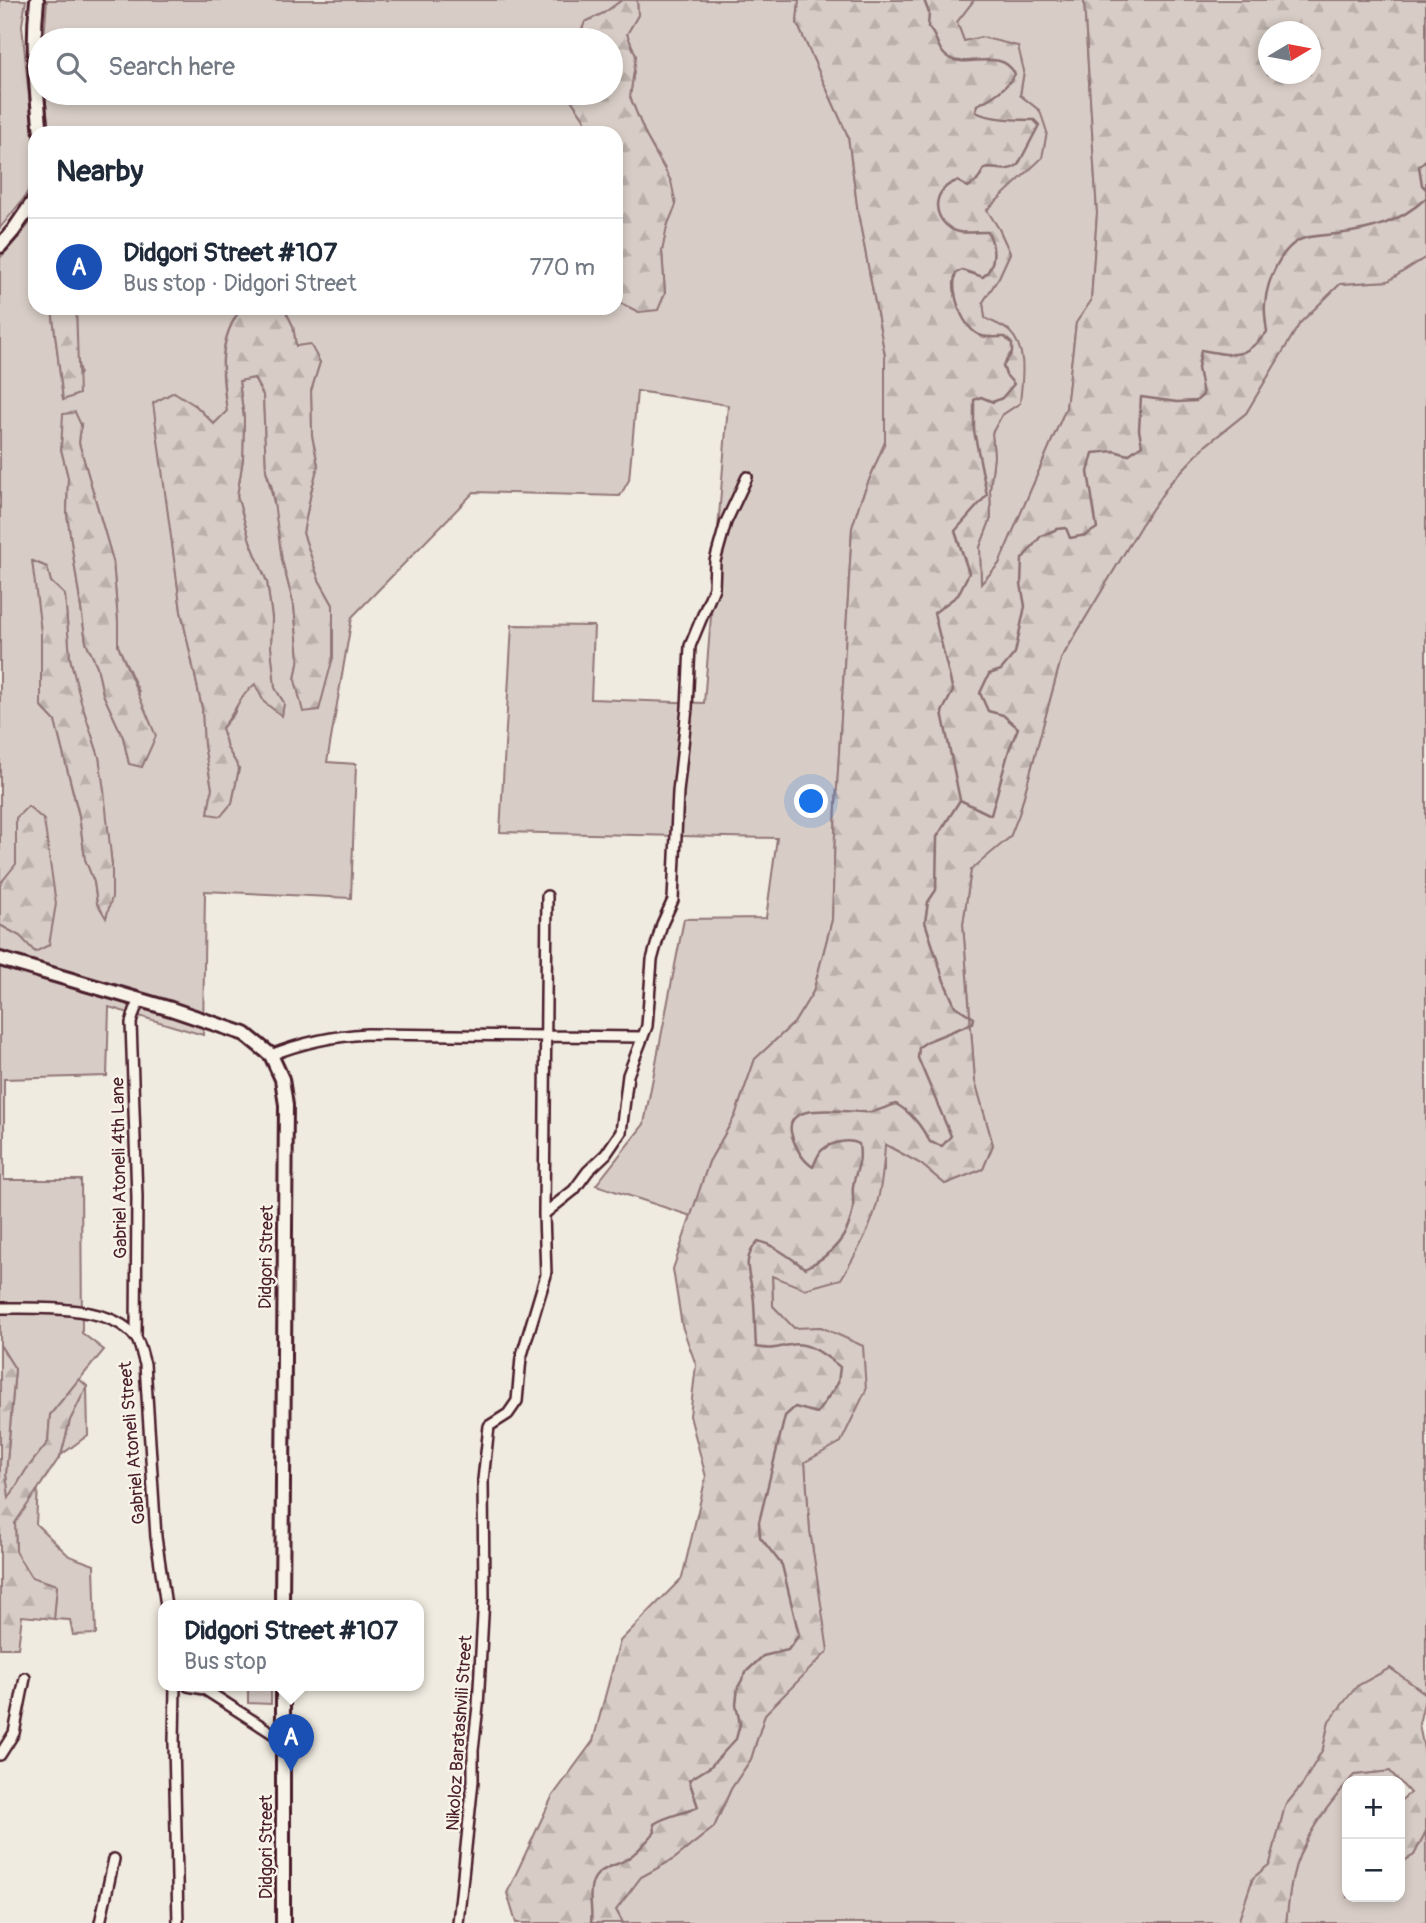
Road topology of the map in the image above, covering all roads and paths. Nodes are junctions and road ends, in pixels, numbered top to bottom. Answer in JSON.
{"nodes":[{"id":1,"x":37,"y":0,"type":"edge"},
{"id":2,"x":34,"y":28,"type":"edge"},
{"id":3,"x":37,"y":105,"type":"edge"},
{"id":4,"x":40,"y":126,"type":"edge"},
{"id":5,"x":28,"y":210,"type":"edge"},
{"id":6,"x":0,"y":246,"type":"edge"},
{"id":7,"x":747,"y":477,"type":"dead end"},
{"id":8,"x":547,"y":896,"type":"dead end"},
{"id":9,"x":0,"y":959,"type":"edge"},
{"id":10,"x":141,"y":1000,"type":"junction"},
{"id":11,"x":546,"y":1036,"type":"junction"},
{"id":12,"x":643,"y":1037,"type":"junction"},
{"id":13,"x":271,"y":1055,"type":"junction"},
{"id":14,"x":544,"y":1214,"type":"junction"},
{"id":15,"x":0,"y":1308,"type":"edge"},
{"id":16,"x":136,"y":1338,"type":"junction"},
{"id":17,"x":165,"y":1600,"type":"edge"},
{"id":18,"x":282,"y":1600,"type":"edge"},
{"id":19,"x":25,"y":1678,"type":"dead end"},
{"id":20,"x":175,"y":1691,"type":"edge"},
{"id":21,"x":207,"y":1691,"type":"edge"},
{"id":22,"x":283,"y":1691,"type":"edge"},
{"id":23,"x":284,"y":1740,"type":"junction"},
{"id":24,"x":0,"y":1755,"type":"edge"},
{"id":25,"x":114,"y":1859,"type":"dead end"},
{"id":26,"x":100,"y":1923,"type":"edge"},
{"id":27,"x":178,"y":1923,"type":"edge"},
{"id":28,"x":283,"y":1923,"type":"edge"},
{"id":29,"x":458,"y":1923,"type":"edge"}],
"edges":[{"from":1,"to":2,"type":"street"},
{"from":3,"to":4,"type":"street"},
{"from":5,"to":6,"type":"street"},
{"from":7,"to":12,"type":"street"},
{"from":8,"to":11,"type":"street","name":"Nikoloz Baratashvili Street"},
{"from":9,"to":10,"type":"street"},
{"from":10,"to":13,"type":"street"},
{"from":10,"to":16,"type":"street","name":"Gabriel Atoneli 4th Lane"},
{"from":11,"to":12,"type":"street"},
{"from":11,"to":13,"type":"street"},
{"from":11,"to":14,"type":"street","name":"Nikoloz Baratashvili Street"},
{"from":12,"to":14,"type":"street"},
{"from":13,"to":18,"type":"street","name":"Didgori Street"},
{"from":14,"to":29,"type":"street","name":"Nikoloz Baratashvili Street"},
{"from":15,"to":16,"type":"street","name":"Gabriel Atoneli Street"},
{"from":16,"to":17,"type":"street","name":"Gabriel Atoneli Street"},
{"from":19,"to":24,"type":"street"},
{"from":20,"to":27,"type":"street"},
{"from":21,"to":23,"type":"street"},
{"from":22,"to":23,"type":"street","name":"Didgori Street"},
{"from":23,"to":28,"type":"street","name":"Didgori Street"},
{"from":25,"to":26,"type":"street"}]}
